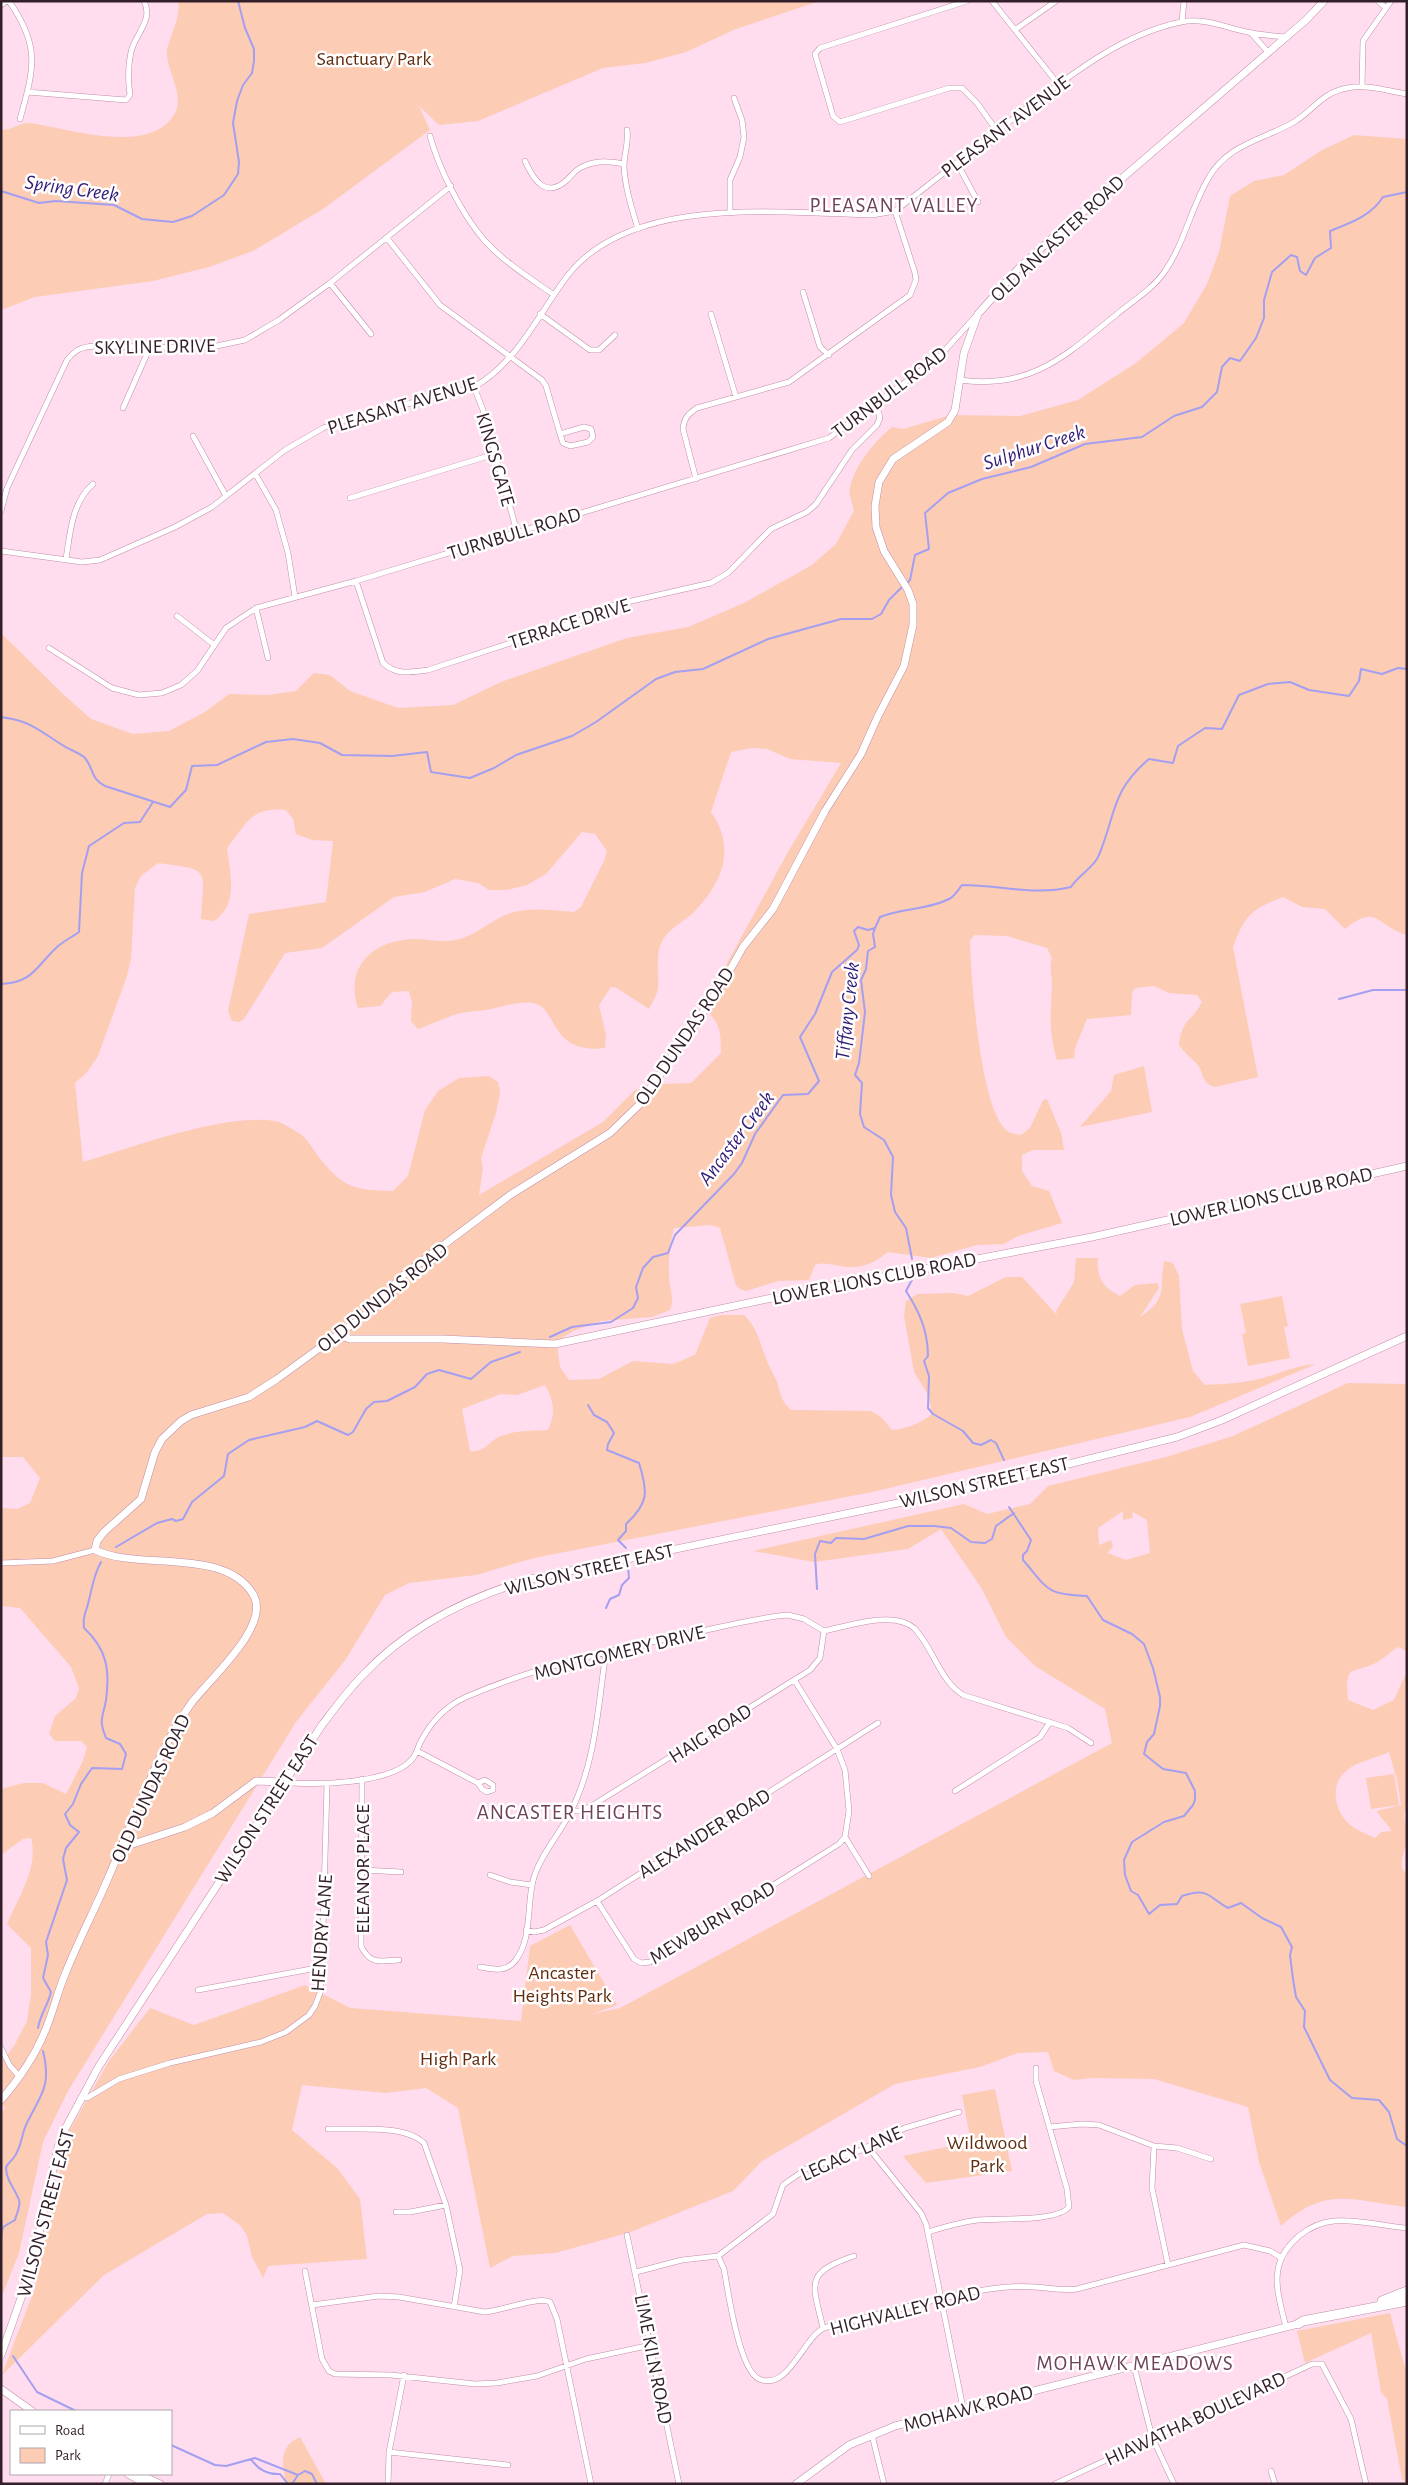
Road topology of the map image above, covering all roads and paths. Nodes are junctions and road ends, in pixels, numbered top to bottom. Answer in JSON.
{"nodes":[{"id":1,"x":8,"y":1,"type":"edge"},
{"id":2,"x":144,"y":1,"type":"edge"},
{"id":3,"x":967,"y":1,"type":"edge"},
{"id":4,"x":992,"y":1,"type":"edge"},
{"id":5,"x":1056,"y":1,"type":"edge"},
{"id":6,"x":1184,"y":1,"type":"edge"},
{"id":7,"x":1324,"y":1,"type":"edge"},
{"id":8,"x":1378,"y":1,"type":"edge"},
{"id":9,"x":1391,"y":1,"type":"edge"},
{"id":10,"x":1,"y":5,"type":"edge"},
{"id":11,"x":1386,"y":8,"type":"junction"},
{"id":12,"x":1182,"y":22,"type":"junction"},
{"id":13,"x":1016,"y":29,"type":"junction"},
{"id":14,"x":1251,"y":33,"type":"junction"},
{"id":15,"x":1286,"y":37,"type":"junction"},
{"id":16,"x":1267,"y":51,"type":"junction"},
{"id":17,"x":1058,"y":84,"type":"junction"},
{"id":18,"x":1362,"y":86,"type":"junction"},
{"id":19,"x":27,"y":92,"type":"junction"},
{"id":20,"x":1407,"y":94,"type":"edge"},
{"id":21,"x":734,"y":98,"type":"dead end"},
{"id":22,"x":20,"y":119,"type":"dead end"},
{"id":23,"x":627,"y":130,"type":"dead end"},
{"id":24,"x":997,"y":131,"type":"junction"},
{"id":25,"x":430,"y":136,"type":"dead end"},
{"id":26,"x":525,"y":161,"type":"dead end"},
{"id":27,"x":957,"y":163,"type":"junction"},
{"id":28,"x":624,"y":164,"type":"junction"},
{"id":29,"x":451,"y":186,"type":"junction"},
{"id":30,"x":978,"y":202,"type":"dead end"},
{"id":31,"x":895,"y":211,"type":"junction"},
{"id":32,"x":730,"y":212,"type":"junction"},
{"id":33,"x":638,"y":229,"type":"junction"},
{"id":34,"x":387,"y":238,"type":"junction"},
{"id":35,"x":330,"y":283,"type":"junction"},
{"id":36,"x":803,"y":292,"type":"dead end"},
{"id":37,"x":554,"y":295,"type":"junction"},
{"id":38,"x":540,"y":314,"type":"junction"},
{"id":39,"x":711,"y":314,"type":"dead end"},
{"id":40,"x":978,"y":314,"type":"junction"},
{"id":41,"x":371,"y":334,"type":"dead end"},
{"id":42,"x":615,"y":335,"type":"dead end"},
{"id":43,"x":150,"y":347,"type":"junction"},
{"id":44,"x":511,"y":355,"type":"junction"},
{"id":45,"x":829,"y":355,"type":"junction"},
{"id":46,"x":960,"y":380,"type":"junction"},
{"id":47,"x":474,"y":387,"type":"junction"},
{"id":48,"x":736,"y":397,"type":"junction"},
{"id":49,"x":876,"y":404,"type":"junction"},
{"id":50,"x":123,"y":408,"type":"dead end"},
{"id":51,"x":560,"y":434,"type":"junction"},
{"id":52,"x":193,"y":436,"type":"dead end"},
{"id":53,"x":495,"y":454,"type":"junction"},
{"id":54,"x":256,"y":474,"type":"junction"},
{"id":55,"x":696,"y":479,"type":"junction"},
{"id":56,"x":93,"y":484,"type":"dead end"},
{"id":57,"x":226,"y":496,"type":"junction"},
{"id":58,"x":350,"y":498,"type":"dead end"},
{"id":59,"x":1,"y":511,"type":"edge"},
{"id":60,"x":517,"y":532,"type":"junction"},
{"id":61,"x":1,"y":551,"type":"edge"},
{"id":62,"x":66,"y":559,"type":"junction"},
{"id":63,"x":898,"y":576,"type":"joint"},
{"id":64,"x":356,"y":581,"type":"junction"},
{"id":65,"x":295,"y":597,"type":"junction"},
{"id":66,"x":256,"y":608,"type":"junction"},
{"id":67,"x":177,"y":616,"type":"dead end"},
{"id":68,"x":213,"y":644,"type":"junction"},
{"id":69,"x":49,"y":648,"type":"dead end"},
{"id":70,"x":268,"y":658,"type":"dead end"},
{"id":71,"x":1407,"y":1166,"type":"edge"},
{"id":72,"x":338,"y":1335,"type":"junction"},
{"id":73,"x":1407,"y":1336,"type":"edge"},
{"id":74,"x":101,"y":1553,"type":"junction"},
{"id":75,"x":1,"y":1563,"type":"edge"},
{"id":76,"x":824,"y":1631,"type":"junction"},
{"id":77,"x":606,"y":1652,"type":"junction"},
{"id":78,"x":794,"y":1680,"type":"junction"},
{"id":79,"x":1050,"y":1722,"type":"junction"},
{"id":80,"x":878,"y":1723,"type":"dead end"},
{"id":81,"x":1091,"y":1744,"type":"dead end"},
{"id":82,"x":837,"y":1749,"type":"junction"},
{"id":83,"x":417,"y":1751,"type":"junction"},
{"id":84,"x":362,"y":1779,"type":"junction"},
{"id":85,"x":283,"y":1782,"type":"junction"},
{"id":86,"x":478,"y":1783,"type":"dead end"},
{"id":87,"x":327,"y":1785,"type":"junction"},
{"id":88,"x":955,"y":1791,"type":"dead end"},
{"id":89,"x":571,"y":1812,"type":"junction"},
{"id":90,"x":845,"y":1837,"type":"junction"},
{"id":91,"x":121,"y":1848,"type":"junction"},
{"id":92,"x":363,"y":1870,"type":"junction"},
{"id":93,"x":401,"y":1872,"type":"dead end"},
{"id":94,"x":490,"y":1875,"type":"dead end"},
{"id":95,"x":869,"y":1876,"type":"dead end"},
{"id":96,"x":532,"y":1886,"type":"junction"},
{"id":97,"x":597,"y":1901,"type":"junction"},
{"id":98,"x":526,"y":1930,"type":"junction"},
{"id":99,"x":399,"y":1960,"type":"dead end"},
{"id":100,"x":322,"y":1967,"type":"junction"},
{"id":101,"x":480,"y":1967,"type":"dead end"},
{"id":102,"x":198,"y":1990,"type":"dead end"},
{"id":103,"x":1,"y":2048,"type":"edge"},
{"id":104,"x":1036,"y":2068,"type":"dead end"},
{"id":105,"x":20,"y":2077,"type":"junction"},
{"id":106,"x":81,"y":2097,"type":"junction"},
{"id":107,"x":1,"y":2100,"type":"edge"},
{"id":108,"x":959,"y":2112,"type":"dead end"},
{"id":109,"x":1049,"y":2127,"type":"junction"},
{"id":110,"x":328,"y":2129,"type":"dead end"},
{"id":111,"x":1154,"y":2146,"type":"junction"},
{"id":112,"x":868,"y":2147,"type":"junction"},
{"id":113,"x":1211,"y":2159,"type":"dead end"},
{"id":114,"x":446,"y":2205,"type":"junction"},
{"id":115,"x":396,"y":2212,"type":"dead end"},
{"id":116,"x":1407,"y":2228,"type":"edge"},
{"id":117,"x":928,"y":2232,"type":"junction"},
{"id":118,"x":627,"y":2235,"type":"dead end"},
{"id":119,"x":718,"y":2256,"type":"junction"},
{"id":120,"x":854,"y":2256,"type":"dead end"},
{"id":121,"x":1280,"y":2257,"type":"junction"},
{"id":122,"x":1168,"y":2265,"type":"junction"},
{"id":123,"x":305,"y":2271,"type":"dead end"},
{"id":124,"x":636,"y":2272,"type":"junction"},
{"id":125,"x":1407,"y":2291,"type":"edge"},
{"id":126,"x":941,"y":2300,"type":"junction"},
{"id":127,"x":1407,"y":2301,"type":"edge"},
{"id":128,"x":312,"y":2305,"type":"junction"},
{"id":129,"x":1407,"y":2306,"type":"edge"},
{"id":130,"x":454,"y":2307,"type":"junction"},
{"id":131,"x":1348,"y":2312,"type":"junction"},
{"id":132,"x":1298,"y":2324,"type":"junction"},
{"id":133,"x":1286,"y":2327,"type":"junction"},
{"id":134,"x":823,"y":2328,"type":"junction"},
{"id":135,"x":651,"y":2345,"type":"junction"},
{"id":136,"x":1,"y":2355,"type":"edge"},
{"id":137,"x":567,"y":2365,"type":"junction"},
{"id":138,"x":1134,"y":2366,"type":"junction"},
{"id":139,"x":404,"y":2376,"type":"junction"},
{"id":140,"x":1,"y":2389,"type":"edge"},
{"id":141,"x":962,"y":2408,"type":"junction"},
{"id":142,"x":31,"y":2410,"type":"edge"},
{"id":143,"x":872,"y":2435,"type":"junction"},
{"id":144,"x":1152,"y":2437,"type":"junction"},
{"id":145,"x":389,"y":2452,"type":"junction"},
{"id":146,"x":508,"y":2465,"type":"dead end"},
{"id":147,"x":1271,"y":2471,"type":"dead end"},
{"id":148,"x":130,"y":2475,"type":"edge"},
{"id":149,"x":140,"y":2475,"type":"edge"},
{"id":150,"x":146,"y":2484,"type":"edge"},
{"id":151,"x":160,"y":2484,"type":"edge"},
{"id":152,"x":388,"y":2484,"type":"edge"},
{"id":153,"x":591,"y":2484,"type":"edge"},
{"id":154,"x":679,"y":2484,"type":"edge"},
{"id":155,"x":796,"y":2484,"type":"edge"},
{"id":156,"x":884,"y":2484,"type":"edge"},
{"id":157,"x":1055,"y":2484,"type":"edge"},
{"id":158,"x":1174,"y":2484,"type":"edge"},
{"id":159,"x":1275,"y":2484,"type":"edge"},
{"id":160,"x":1366,"y":2484,"type":"edge"}],
"edges":[{"from":1,"to":10,"type":"street"},
{"from":1,"to":19,"type":"street"},
{"from":2,"to":19,"type":"street"},
{"from":3,"to":24,"type":"street"},
{"from":4,"to":13,"type":"street"},
{"from":5,"to":13,"type":"street"},
{"from":6,"to":12,"type":"street"},
{"from":7,"to":15,"type":"street","name":"OLD ANCASTER ROAD"},
{"from":8,"to":11,"type":"street"},
{"from":9,"to":11,"type":"street"},
{"from":11,"to":18,"type":"street"},
{"from":12,"to":14,"type":"street","name":"PLEASANT AVENUE"},
{"from":12,"to":17,"type":"street","name":"PLEASANT AVENUE"},
{"from":13,"to":17,"type":"street"},
{"from":14,"to":15,"type":"street","name":"PLEASANT AVENUE"},
{"from":14,"to":16,"type":"street"},
{"from":15,"to":16,"type":"street","name":"OLD ANCASTER ROAD"},
{"from":16,"to":40,"type":"street","name":"OLD ANCASTER ROAD"},
{"from":17,"to":24,"type":"street","name":"PLEASANT AVENUE"},
{"from":18,"to":20,"type":"street"},
{"from":18,"to":46,"type":"street"},
{"from":19,"to":22,"type":"street"},
{"from":21,"to":32,"type":"street"},
{"from":23,"to":28,"type":"street"},
{"from":24,"to":27,"type":"street","name":"PLEASANT AVENUE"},
{"from":25,"to":29,"type":"street"},
{"from":26,"to":28,"type":"street"},
{"from":27,"to":30,"type":"street"},
{"from":27,"to":31,"type":"street","name":"PLEASANT AVENUE"},
{"from":28,"to":33,"type":"street"},
{"from":29,"to":34,"type":"street","name":"SKYLINE DRIVE"},
{"from":29,"to":37,"type":"street"},
{"from":31,"to":32,"type":"street","name":"PLEASANT AVENUE"},
{"from":31,"to":45,"type":"street"},
{"from":32,"to":33,"type":"street","name":"PLEASANT AVENUE"},
{"from":33,"to":37,"type":"street","name":"PLEASANT AVENUE"},
{"from":34,"to":35,"type":"street","name":"SKYLINE DRIVE"},
{"from":34,"to":44,"type":"street"},
{"from":35,"to":41,"type":"street"},
{"from":35,"to":43,"type":"street","name":"SKYLINE DRIVE"},
{"from":36,"to":45,"type":"street"},
{"from":37,"to":38,"type":"street","name":"PLEASANT AVENUE"},
{"from":38,"to":42,"type":"street"},
{"from":38,"to":44,"type":"street","name":"PLEASANT AVENUE"},
{"from":39,"to":48,"type":"street"},
{"from":40,"to":46,"type":"street","name":"OLD ANCASTER ROAD"},
{"from":40,"to":49,"type":"street","name":"TURNBULL ROAD"},
{"from":43,"to":50,"type":"street"},
{"from":43,"to":59,"type":"street","name":"SKYLINE DRIVE"},
{"from":44,"to":47,"type":"street","name":"PLEASANT AVENUE"},
{"from":44,"to":51,"type":"street"},
{"from":45,"to":48,"type":"street"},
{"from":46,"to":63,"type":"street","name":"OLD ANCASTER ROAD"},
{"from":47,"to":53,"type":"street","name":"KINGS GATE"},
{"from":47,"to":54,"type":"street","name":"PLEASANT AVENUE"},
{"from":48,"to":55,"type":"street"},
{"from":49,"to":55,"type":"street","name":"TURNBULL ROAD"},
{"from":49,"to":64,"type":"street","name":"TERRACE DRIVE"},
{"from":51,"to":51,"type":"street"},
{"from":52,"to":57,"type":"street"},
{"from":53,"to":58,"type":"street"},
{"from":53,"to":60,"type":"street","name":"KINGS GATE"},
{"from":54,"to":57,"type":"street","name":"PLEASANT AVENUE"},
{"from":54,"to":65,"type":"street"},
{"from":55,"to":60,"type":"street","name":"TURNBULL ROAD"},
{"from":56,"to":62,"type":"street"},
{"from":57,"to":62,"type":"street","name":"PLEASANT AVENUE"},
{"from":60,"to":64,"type":"street","name":"TURNBULL ROAD"},
{"from":61,"to":62,"type":"street","name":"PLEASANT AVENUE"},
{"from":63,"to":72,"type":"street","name":"OLD DUNDAS ROAD"},
{"from":64,"to":65,"type":"street","name":"TURNBULL ROAD"},
{"from":65,"to":66,"type":"street","name":"TURNBULL ROAD"},
{"from":66,"to":68,"type":"street","name":"TURNBULL ROAD"},
{"from":66,"to":70,"type":"street"},
{"from":67,"to":68,"type":"street"},
{"from":68,"to":69,"type":"street","name":"TURNBULL ROAD"},
{"from":71,"to":72,"type":"street","name":"LOWER LIONS CLUB ROAD"},
{"from":72,"to":74,"type":"street","name":"OLD DUNDAS ROAD"},
{"from":73,"to":85,"type":"street","name":"WILSON STREET EAST"},
{"from":74,"to":75,"type":"street"},
{"from":74,"to":91,"type":"street","name":"OLD DUNDAS ROAD"},
{"from":76,"to":77,"type":"street","name":"MONTGOMERY DRIVE"},
{"from":76,"to":78,"type":"street","name":"HAIG ROAD"},
{"from":76,"to":79,"type":"street"},
{"from":77,"to":83,"type":"street","name":"MONTGOMERY DRIVE"},
{"from":77,"to":89,"type":"street"},
{"from":78,"to":82,"type":"street"},
{"from":78,"to":89,"type":"street","name":"HAIG ROAD"},
{"from":79,"to":81,"type":"street"},
{"from":79,"to":88,"type":"street"},
{"from":80,"to":82,"type":"street","name":"ALEXANDER ROAD"},
{"from":82,"to":90,"type":"street"},
{"from":82,"to":97,"type":"street","name":"ALEXANDER ROAD"},
{"from":83,"to":84,"type":"street","name":"MONTGOMERY DRIVE"},
{"from":83,"to":86,"type":"street"},
{"from":84,"to":87,"type":"street","name":"MONTGOMERY DRIVE"},
{"from":84,"to":92,"type":"street","name":"ELEANOR PLACE"},
{"from":85,"to":87,"type":"street","name":"MONTGOMERY DRIVE"},
{"from":85,"to":91,"type":"street","name":"MONTGOMERY DRIVE"},
{"from":85,"to":106,"type":"street","name":"WILSON STREET EAST"},
{"from":87,"to":100,"type":"street","name":"HENDRY LANE"},
{"from":89,"to":96,"type":"street"},
{"from":90,"to":95,"type":"street"},
{"from":90,"to":97,"type":"street","name":"MEWBURN ROAD"},
{"from":91,"to":105,"type":"street","name":"OLD DUNDAS ROAD"},
{"from":92,"to":93,"type":"street"},
{"from":92,"to":99,"type":"street","name":"ELEANOR PLACE"},
{"from":94,"to":96,"type":"street"},
{"from":96,"to":98,"type":"street"},
{"from":97,"to":98,"type":"street","name":"ALEXANDER ROAD"},
{"from":98,"to":101,"type":"street"},
{"from":100,"to":102,"type":"street"},
{"from":100,"to":106,"type":"street","name":"HENDRY LANE"},
{"from":103,"to":105,"type":"street"},
{"from":104,"to":109,"type":"street"},
{"from":105,"to":107,"type":"street","name":"OLD DUNDAS ROAD"},
{"from":106,"to":136,"type":"street","name":"WILSON STREET EAST"},
{"from":108,"to":112,"type":"street","name":"LEGACY LANE"},
{"from":109,"to":111,"type":"street"},
{"from":109,"to":117,"type":"street"},
{"from":110,"to":114,"type":"street"},
{"from":111,"to":113,"type":"street"},
{"from":111,"to":122,"type":"street"},
{"from":112,"to":117,"type":"street"},
{"from":112,"to":119,"type":"street","name":"LEGACY LANE"},
{"from":114,"to":115,"type":"street"},
{"from":114,"to":130,"type":"street"},
{"from":116,"to":121,"type":"street"},
{"from":117,"to":126,"type":"street"},
{"from":118,"to":124,"type":"street","name":"LIME KILN ROAD"},
{"from":119,"to":124,"type":"street"},
{"from":119,"to":134,"type":"street","name":"HIGHVALLEY ROAD"},
{"from":120,"to":134,"type":"street"},
{"from":121,"to":122,"type":"street","name":"HIGHVALLEY ROAD"},
{"from":121,"to":133,"type":"street"},
{"from":122,"to":126,"type":"street","name":"HIGHVALLEY ROAD"},
{"from":123,"to":128,"type":"street"},
{"from":124,"to":135,"type":"street","name":"LIME KILN ROAD"},
{"from":125,"to":131,"type":"highway"},
{"from":126,"to":134,"type":"street","name":"HIGHVALLEY ROAD"},
{"from":126,"to":141,"type":"street"},
{"from":127,"to":131,"type":"highway"},
{"from":128,"to":130,"type":"street"},
{"from":128,"to":139,"type":"street"},
{"from":129,"to":132,"type":"highway"},
{"from":130,"to":137,"type":"street"},
{"from":131,"to":132,"type":"highway"},
{"from":132,"to":133,"type":"street","name":"MOHAWK ROAD"},
{"from":133,"to":138,"type":"street","name":"MOHAWK ROAD"},
{"from":135,"to":137,"type":"street"},
{"from":135,"to":154,"type":"street","name":"LIME KILN ROAD"},
{"from":137,"to":139,"type":"street"},
{"from":137,"to":153,"type":"street"},
{"from":138,"to":141,"type":"street","name":"MOHAWK ROAD"},
{"from":138,"to":144,"type":"street"},
{"from":139,"to":145,"type":"street"},
{"from":140,"to":142,"type":"street"},
{"from":141,"to":143,"type":"street","name":"MOHAWK ROAD"},
{"from":143,"to":155,"type":"street","name":"MOHAWK ROAD"},
{"from":143,"to":156,"type":"street"},
{"from":144,"to":157,"type":"street","name":"HIAWATHA BOULEVARD"},
{"from":144,"to":158,"type":"street"},
{"from":144,"to":160,"type":"street","name":"HIAWATHA BOULEVARD"},
{"from":145,"to":146,"type":"street"},
{"from":145,"to":152,"type":"street"},
{"from":147,"to":159,"type":"street"},
{"from":148,"to":150,"type":"street"},
{"from":149,"to":151,"type":"street"}]}
